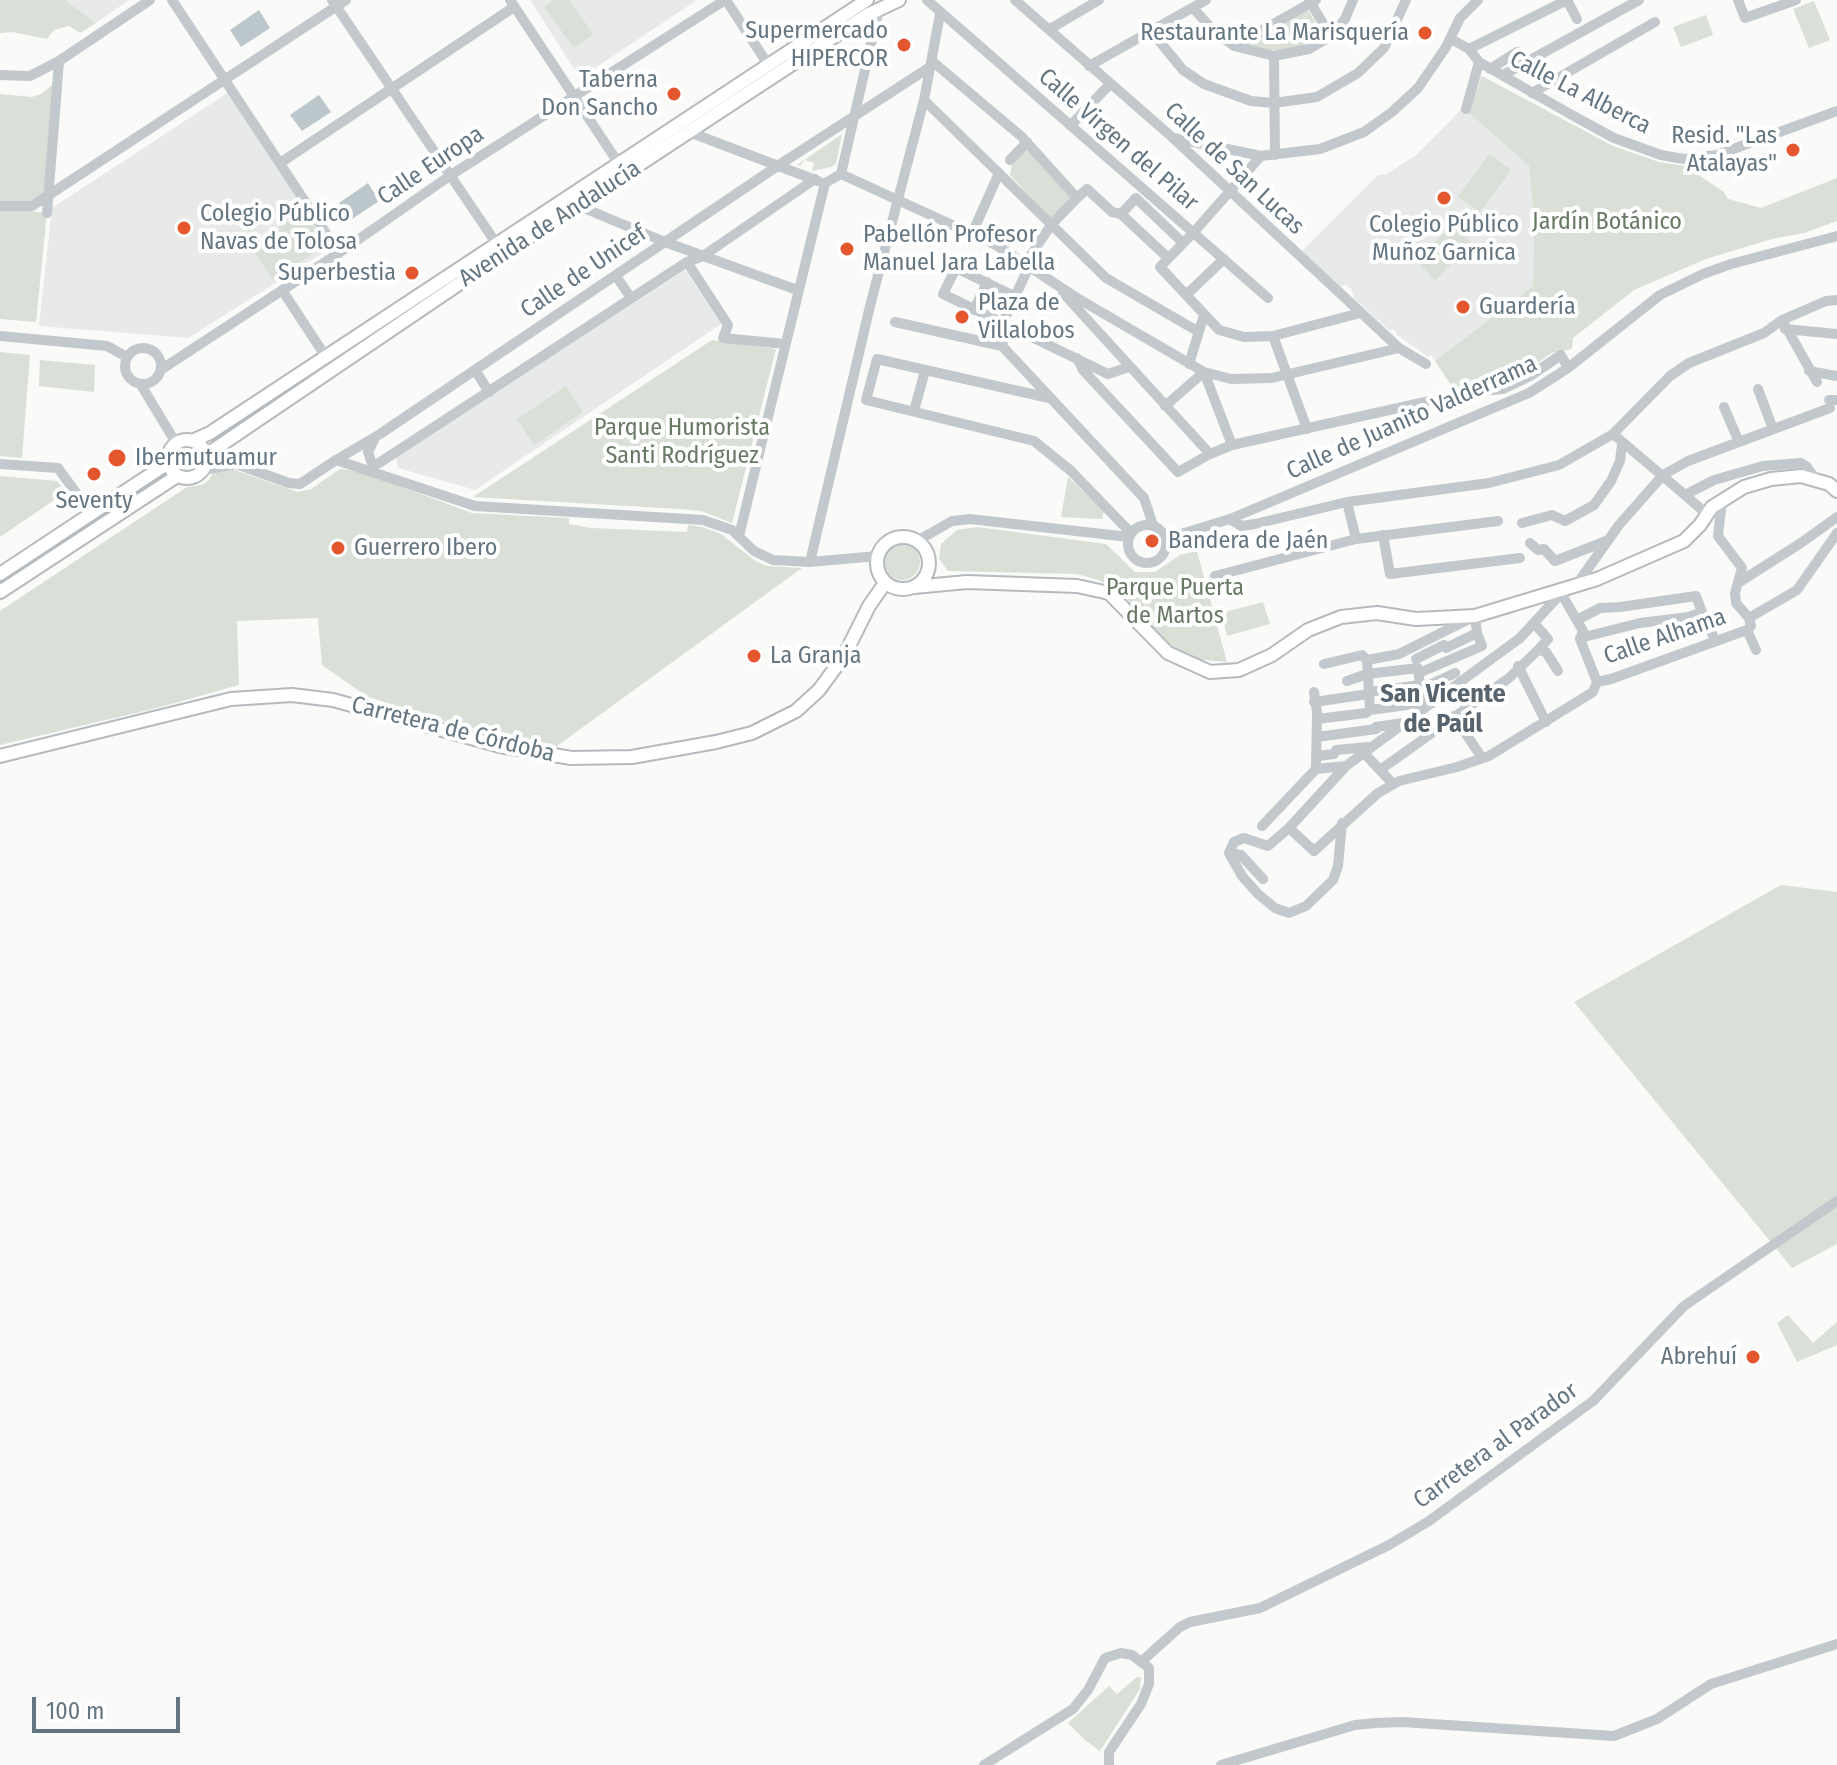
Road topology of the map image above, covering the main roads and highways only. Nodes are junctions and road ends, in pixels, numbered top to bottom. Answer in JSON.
{"nodes":[{"id":1,"x":899,"y":0,"type":"edge"},
{"id":2,"x":865,"y":1,"type":"edge"},
{"id":3,"x":500,"y":250,"type":"junction"},
{"id":4,"x":192,"y":441,"type":"junction"},
{"id":5,"x":206,"y":455,"type":"junction"},
{"id":6,"x":168,"y":463,"type":"junction"},
{"id":7,"x":177,"y":476,"type":"junction"},
{"id":8,"x":1837,"y":491,"type":"edge"},
{"id":9,"x":929,"y":562,"type":"junction"},
{"id":10,"x":0,"y":574,"type":"edge"},
{"id":11,"x":959,"y":581,"type":"junction"},
{"id":12,"x":885,"y":583,"type":"junction"},
{"id":13,"x":914,"y":587,"type":"junction"},
{"id":14,"x":0,"y":592,"type":"edge"},
{"id":15,"x":0,"y":756,"type":"edge"}],
"edges":[{"from":1,"to":3,"type":"main road","name":"Avenida de Andalucía"},
{"from":2,"to":3,"type":"main road","name":"Avenida de Andalucía"},
{"from":3,"to":4,"type":"main road","name":"Avenida de Andalucía"},
{"from":3,"to":5,"type":"main road","name":"Avenida de Andalucía"},
{"from":4,"to":5,"type":"main road"},
{"from":4,"to":6,"type":"main road"},
{"from":5,"to":7,"type":"main road"},
{"from":6,"to":7,"type":"main road"},
{"from":6,"to":10,"type":"main road"},
{"from":7,"to":14,"type":"main road"},
{"from":8,"to":11,"type":"main road"},
{"from":9,"to":11,"type":"main road"},
{"from":9,"to":12,"type":"main road"},
{"from":9,"to":13,"type":"main road"},
{"from":11,"to":13,"type":"main road"},
{"from":12,"to":13,"type":"main road"},
{"from":12,"to":15,"type":"main road","name":"Carretera de Córdoba"}]}
